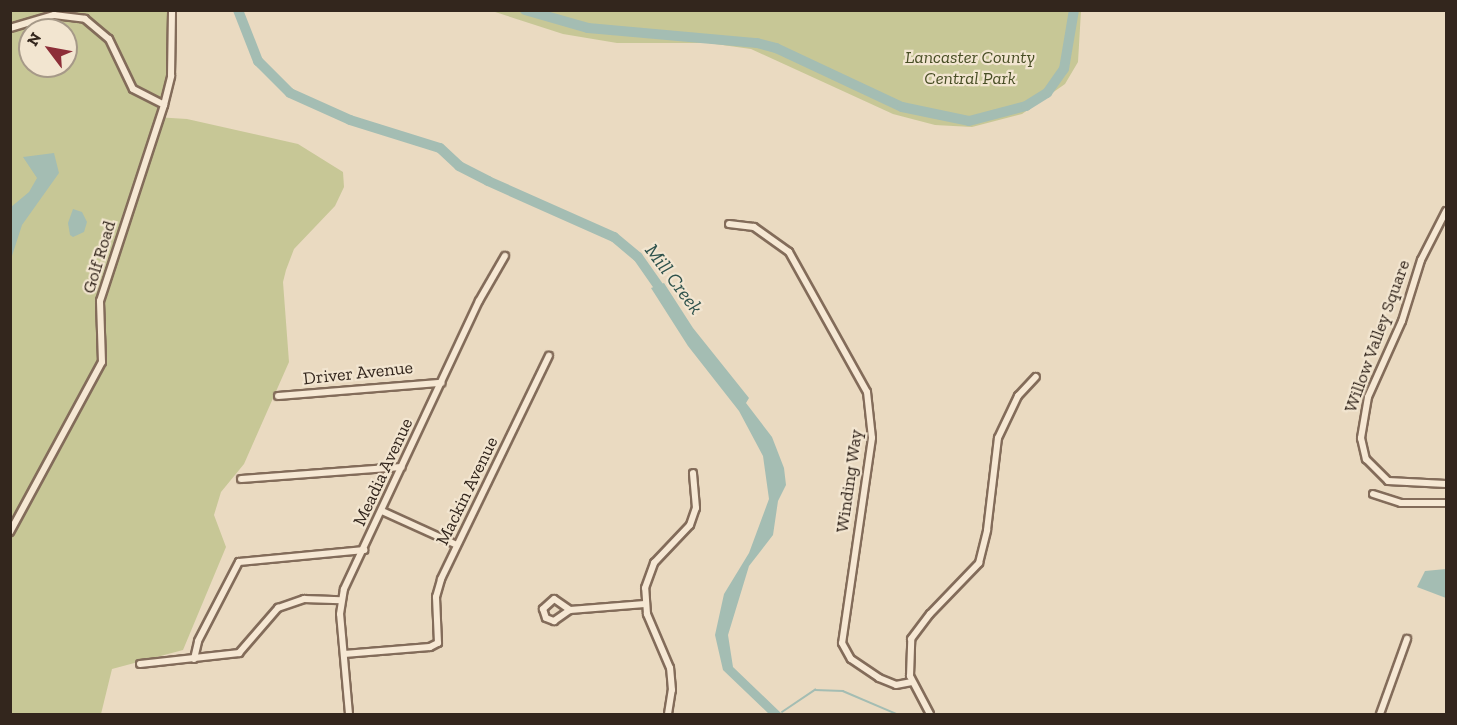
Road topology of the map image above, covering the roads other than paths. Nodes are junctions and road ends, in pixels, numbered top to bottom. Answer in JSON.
{"nodes":[{"id":1,"x":171,"y":10,"type":"edge"},
{"id":2,"x":10,"y":28,"type":"edge"},
{"id":3,"x":164,"y":105,"type":"junction"},
{"id":4,"x":1446,"y":211,"type":"edge"},
{"id":5,"x":729,"y":224,"type":"dead end"},
{"id":6,"x":505,"y":256,"type":"dead end"},
{"id":7,"x":549,"y":356,"type":"dead end"},
{"id":8,"x":1036,"y":377,"type":"dead end"},
{"id":9,"x":441,"y":383,"type":"junction"},
{"id":10,"x":278,"y":396,"type":"dead end"},
{"id":11,"x":402,"y":467,"type":"junction"},
{"id":12,"x":693,"y":473,"type":"dead end"},
{"id":13,"x":241,"y":479,"type":"dead end"},
{"id":14,"x":1446,"y":484,"type":"edge"},
{"id":15,"x":1373,"y":495,"type":"dead end"},
{"id":16,"x":1446,"y":503,"type":"edge"},
{"id":17,"x":382,"y":511,"type":"junction"},
{"id":18,"x":10,"y":532,"type":"edge"},
{"id":19,"x":457,"y":544,"type":"junction"},
{"id":20,"x":363,"y":550,"type":"junction"},
{"id":21,"x":341,"y":600,"type":"junction"},
{"id":22,"x":645,"y":604,"type":"junction"},
{"id":23,"x":570,"y":610,"type":"dead end"},
{"id":24,"x":1407,"y":639,"type":"dead end"},
{"id":25,"x":344,"y":654,"type":"junction"},
{"id":26,"x":194,"y":659,"type":"junction"},
{"id":27,"x":140,"y":664,"type":"dead end"},
{"id":28,"x":912,"y":682,"type":"junction"},
{"id":29,"x":349,"y":714,"type":"edge"},
{"id":30,"x":668,"y":714,"type":"edge"},
{"id":31,"x":930,"y":714,"type":"edge"},
{"id":32,"x":1380,"y":714,"type":"edge"}],
"edges":[{"from":1,"to":3,"type":"street","name":"Golf Road"},
{"from":2,"to":3,"type":"street"},
{"from":3,"to":18,"type":"street","name":"Golf Road"},
{"from":4,"to":14,"type":"street","name":"Willow Valley Square"},
{"from":5,"to":28,"type":"street","name":"Winding Way"},
{"from":6,"to":9,"type":"street","name":"Meadia Avenue"},
{"from":7,"to":19,"type":"street","name":"Mackin Avenue"},
{"from":8,"to":28,"type":"street"},
{"from":9,"to":10,"type":"street","name":"Driver Avenue"},
{"from":9,"to":11,"type":"street","name":"Meadia Avenue"},
{"from":11,"to":13,"type":"street"},
{"from":11,"to":17,"type":"street","name":"Meadia Avenue"},
{"from":12,"to":22,"type":"street"},
{"from":15,"to":16,"type":"street"},
{"from":17,"to":19,"type":"street"},
{"from":17,"to":20,"type":"street","name":"Meadia Avenue"},
{"from":19,"to":25,"type":"street","name":"Mackin Avenue"},
{"from":20,"to":21,"type":"street","name":"Meadia Avenue"},
{"from":20,"to":26,"type":"street"},
{"from":21,"to":25,"type":"street","name":"Meadia Avenue"},
{"from":21,"to":26,"type":"street"},
{"from":22,"to":23,"type":"street"},
{"from":22,"to":30,"type":"street"},
{"from":24,"to":32,"type":"street"},
{"from":25,"to":29,"type":"street","name":"Meadia Avenue"},
{"from":26,"to":27,"type":"street"},
{"from":28,"to":31,"type":"street"}]}
